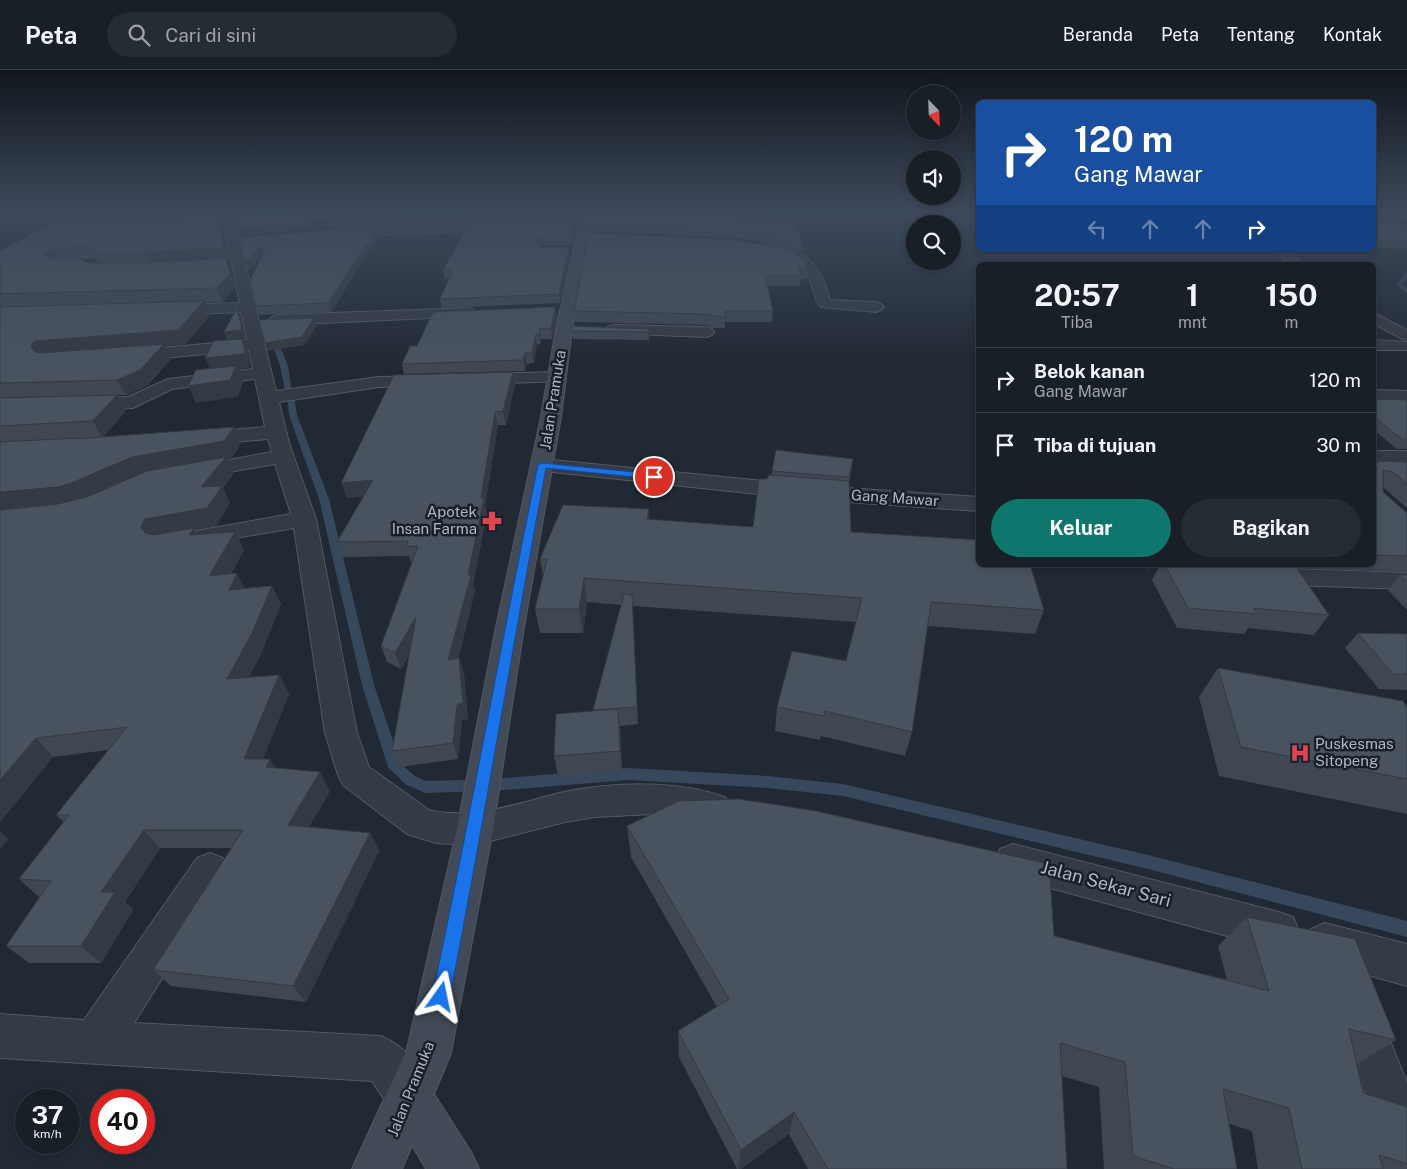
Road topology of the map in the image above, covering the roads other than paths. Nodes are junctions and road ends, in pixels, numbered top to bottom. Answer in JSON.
{"nodes":[{"id":1,"x":234,"y":262,"type":"edge"},
{"id":2,"x":578,"y":262,"type":"edge"},
{"id":3,"x":807,"y":262,"type":"edge"},
{"id":4,"x":876,"y":307,"type":"dead end"},
{"id":5,"x":160,"y":310,"type":"edge"},
{"id":6,"x":482,"y":312,"type":"edge"},
{"id":7,"x":1376,"y":319,"type":"edge"},
{"id":8,"x":252,"y":324,"type":"junction"},
{"id":9,"x":601,"y":330,"type":"edge"},
{"id":10,"x":706,"y":332,"type":"dead end"},
{"id":11,"x":1406,"y":341,"type":"edge"},
{"id":12,"x":1376,"y":345,"type":"edge"},
{"id":13,"x":117,"y":357,"type":"edge"},
{"id":14,"x":262,"y":373,"type":"junction"},
{"id":15,"x":556,"y":377,"type":"junction"},
{"id":16,"x":1376,"y":396,"type":"edge"},
{"id":17,"x":1407,"y":397,"type":"edge"},
{"id":18,"x":268,"y":398,"type":"junction"},
{"id":19,"x":63,"y":405,"type":"edge"},
{"id":20,"x":278,"y":432,"type":"junction"},
{"id":21,"x":183,"y":440,"type":"edge"},
{"id":22,"x":284,"y":456,"type":"junction"},
{"id":23,"x":1376,"y":457,"type":"edge"},
{"id":24,"x":1407,"y":457,"type":"edge"},
{"id":25,"x":542,"y":465,"type":"junction"},
{"id":26,"x":178,"y":475,"type":"edge"},
{"id":27,"x":976,"y":504,"type":"edge"},
{"id":28,"x":304,"y":518,"type":"junction"},
{"id":29,"x":165,"y":544,"type":"edge"},
{"id":30,"x":1240,"y":575,"type":"edge"},
{"id":31,"x":1407,"y":582,"type":"edge"},
{"id":32,"x":480,"y":799,"type":"junction"},
{"id":33,"x":742,"y":812,"type":"edge"},
{"id":34,"x":979,"y":854,"type":"edge"},
{"id":35,"x":210,"y":870,"type":"dead end"},
{"id":36,"x":1334,"y":945,"type":"junction"},
{"id":37,"x":1407,"y":965,"type":"edge"},
{"id":38,"x":0,"y":1036,"type":"edge"},
{"id":39,"x":95,"y":1043,"type":"junction"},
{"id":40,"x":410,"y":1098,"type":"junction"},
{"id":41,"x":1407,"y":1145,"type":"edge"},
{"id":42,"x":377,"y":1169,"type":"edge"},
{"id":43,"x":454,"y":1169,"type":"edge"}],
"edges":[{"from":1,"to":8,"type":"street"},
{"from":2,"to":15,"type":"street","name":"Jalan Pramuka"},
{"from":3,"to":4,"type":"street"},
{"from":5,"to":8,"type":"street"},
{"from":6,"to":8,"type":"street"},
{"from":7,"to":11,"type":"street"},
{"from":8,"to":13,"type":"street"},
{"from":8,"to":14,"type":"street"},
{"from":9,"to":10,"type":"street"},
{"from":11,"to":12,"type":"street"},
{"from":14,"to":18,"type":"street"},
{"from":14,"to":19,"type":"street"},
{"from":15,"to":18,"type":"street"},
{"from":15,"to":25,"type":"street","name":"Jalan Pramuka"},
{"from":16,"to":17,"type":"street"},
{"from":18,"to":20,"type":"street"},
{"from":20,"to":21,"type":"street"},
{"from":20,"to":22,"type":"street"},
{"from":22,"to":26,"type":"street"},
{"from":22,"to":28,"type":"street"},
{"from":23,"to":24,"type":"street"},
{"from":25,"to":27,"type":"street","name":"Gang Mawar"},
{"from":25,"to":32,"type":"street","name":"Jalan Pramuka"},
{"from":28,"to":29,"type":"street"},
{"from":28,"to":32,"type":"street"},
{"from":30,"to":31,"type":"street"},
{"from":32,"to":33,"type":"street"},
{"from":32,"to":40,"type":"street","name":"Jalan Pramuka"},
{"from":34,"to":36,"type":"street","name":"Jalan Sekar Sari"},
{"from":35,"to":39,"type":"street"},
{"from":36,"to":37,"type":"street","name":"Jalan Sekar Sari"},
{"from":36,"to":41,"type":"street"},
{"from":38,"to":39,"type":"street"},
{"from":39,"to":40,"type":"street"},
{"from":40,"to":42,"type":"street","name":"Jalan Pramuka"},
{"from":40,"to":43,"type":"street"}]}
